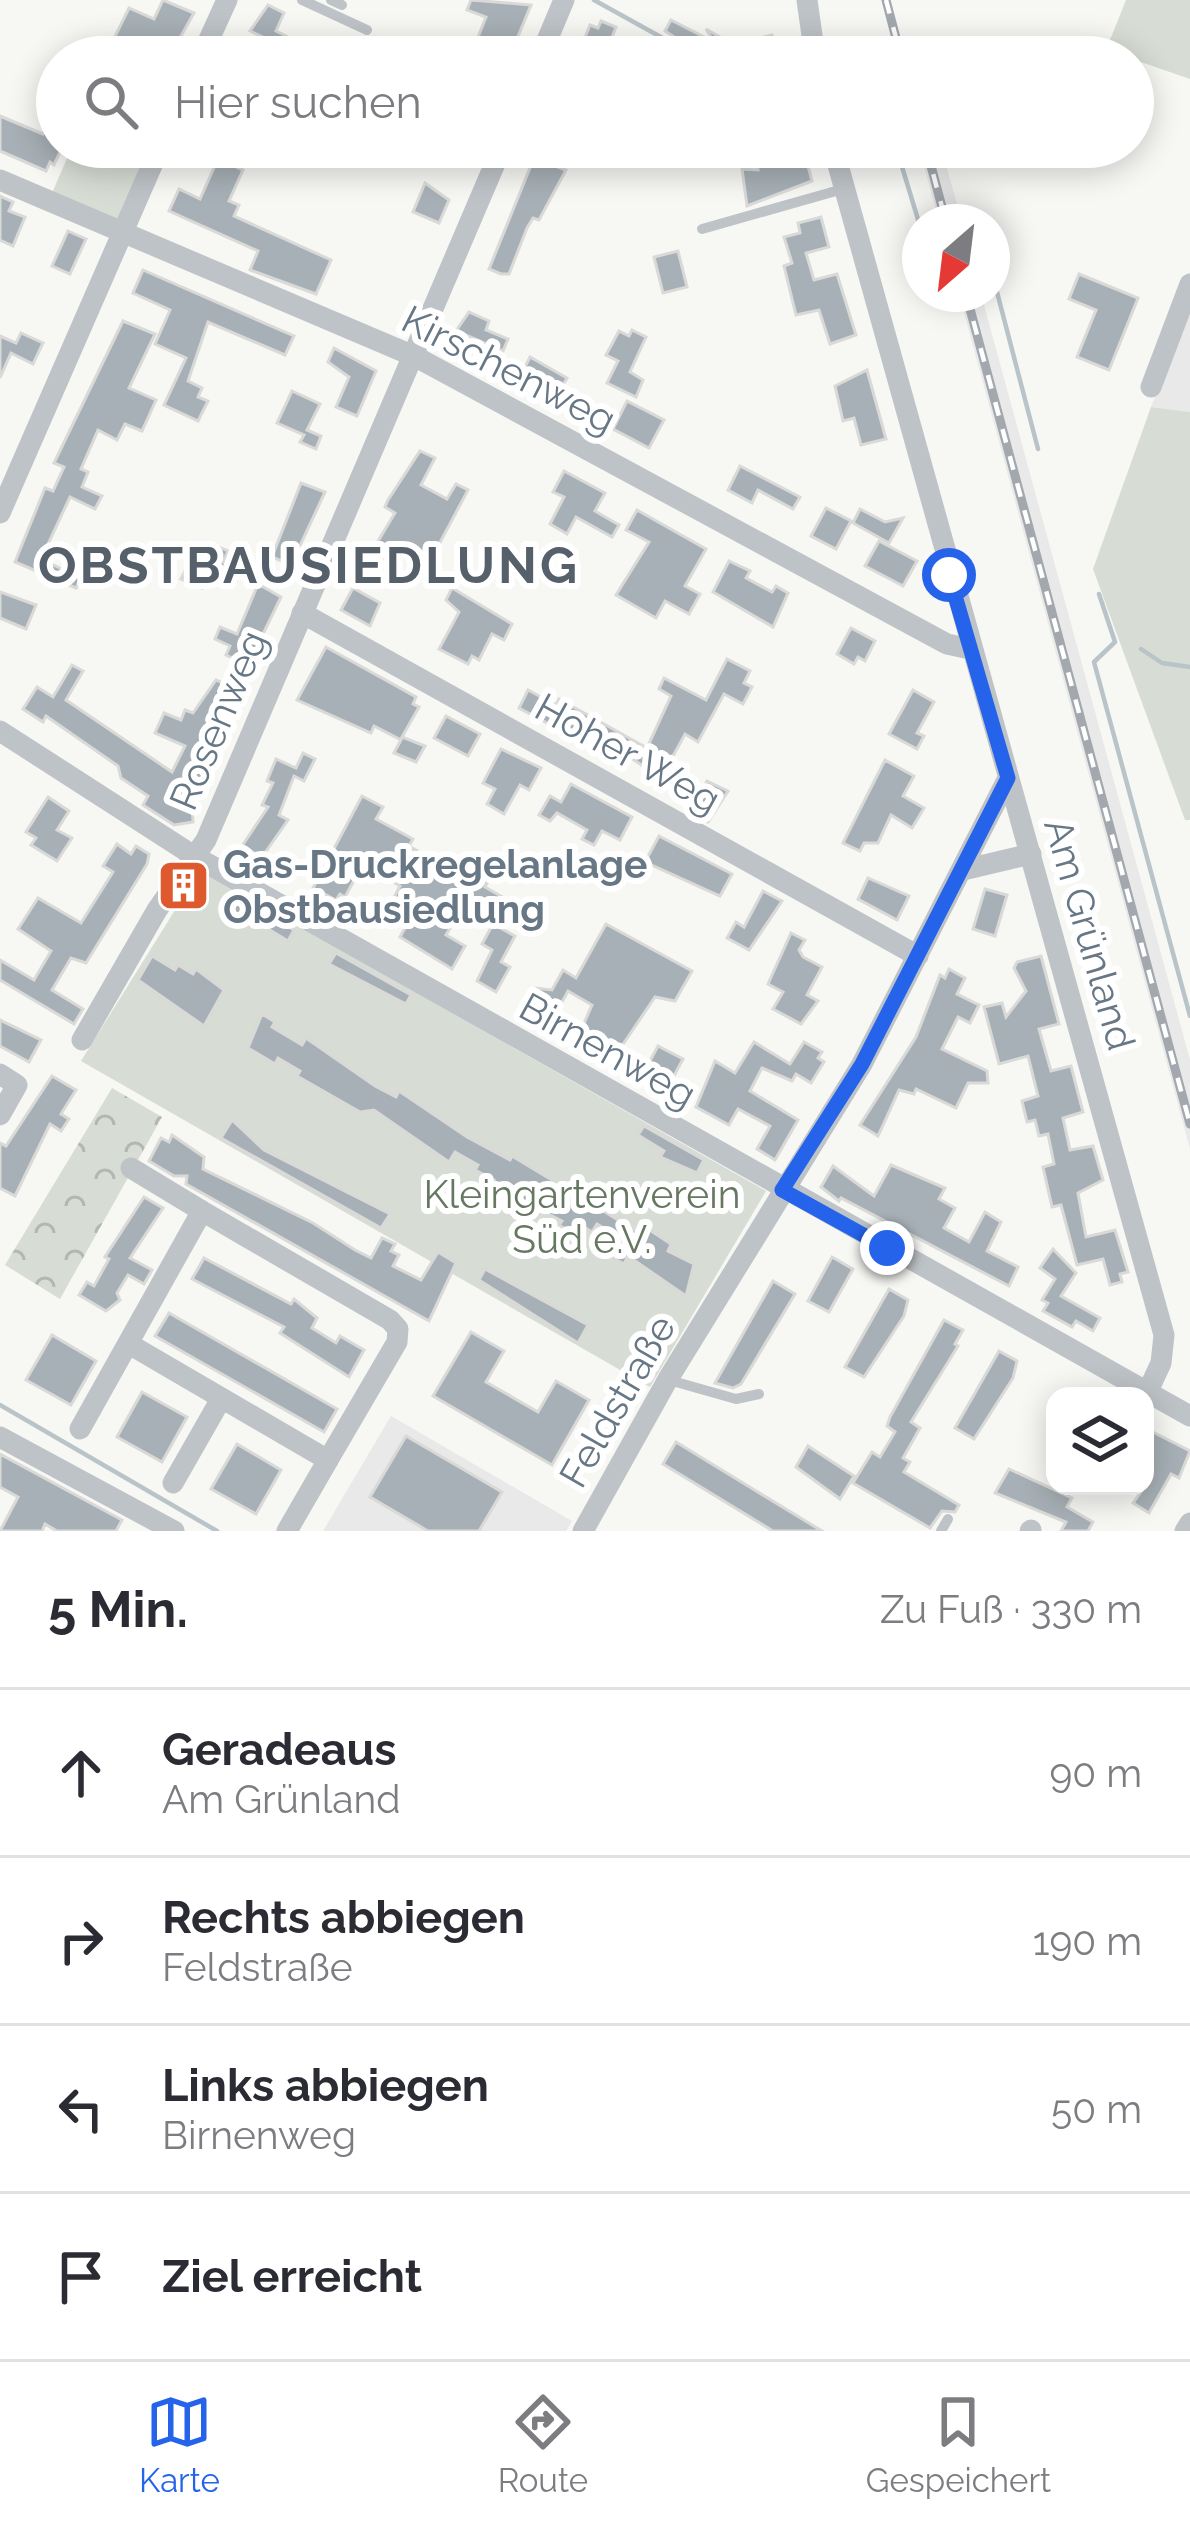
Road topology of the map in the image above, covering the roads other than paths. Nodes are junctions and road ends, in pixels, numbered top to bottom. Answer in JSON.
{"nodes":[{"id":1,"x":227,"y":0,"type":"edge"},
{"id":2,"x":302,"y":0,"type":"edge"},
{"id":3,"x":564,"y":0,"type":"edge"},
{"id":4,"x":807,"y":0,"type":"edge"},
{"id":5,"x":367,"y":30,"type":"dead end"},
{"id":6,"x":211,"y":36,"type":"edge"},
{"id":7,"x":549,"y":36,"type":"edge"},
{"id":8,"x":812,"y":36,"type":"edge"},
{"id":9,"x":150,"y":168,"type":"edge"},
{"id":10,"x":493,"y":168,"type":"edge"},
{"id":11,"x":838,"y":168,"type":"edge"},
{"id":12,"x":0,"y":180,"type":"edge"},
{"id":13,"x":843,"y":189,"type":"junction"},
{"id":14,"x":702,"y":229,"type":"dead end"},
{"id":15,"x":122,"y":231,"type":"junction"},
{"id":16,"x":1190,"y":284,"type":"edge"},
{"id":17,"x":416,"y":357,"type":"junction"},
{"id":18,"x":1151,"y":387,"type":"dead end"},
{"id":19,"x":0,"y":513,"type":"edge"},
{"id":20,"x":302,"y":613,"type":"junction"},
{"id":21,"x":970,"y":649,"type":"junction"},
{"id":22,"x":0,"y":731,"type":"edge"},
{"id":23,"x":1008,"y":778,"type":"junction"},
{"id":24,"x":1031,"y":854,"type":"junction"},
{"id":25,"x":194,"y":856,"type":"junction"},
{"id":26,"x":963,"y":869,"type":"junction"},
{"id":27,"x":918,"y":956,"type":"junction"},
{"id":28,"x":82,"y":1040,"type":"dead end"},
{"id":29,"x":0,"y":1074,"type":"edge"},
{"id":30,"x":0,"y":1114,"type":"edge"},
{"id":31,"x":131,"y":1168,"type":"dead end"},
{"id":32,"x":782,"y":1190,"type":"junction"},
{"id":33,"x":202,"y":1211,"type":"junction"},
{"id":34,"x":129,"y":1343,"type":"junction"},
{"id":35,"x":668,"y":1379,"type":"junction"},
{"id":36,"x":1135,"y":1387,"type":"edge"},
{"id":37,"x":1150,"y":1387,"type":"edge"},
{"id":38,"x":759,"y":1394,"type":"dead end"},
{"id":39,"x":1154,"y":1397,"type":"edge"},
{"id":40,"x":220,"y":1399,"type":"junction"},
{"id":41,"x":1190,"y":1416,"type":"edge"},
{"id":42,"x":80,"y":1430,"type":"dead end"},
{"id":43,"x":0,"y":1437,"type":"edge"},
{"id":44,"x":328,"y":1460,"type":"junction"},
{"id":45,"x":172,"y":1483,"type":"dead end"},
{"id":46,"x":1190,"y":1523,"type":"edge"},
{"id":47,"x":174,"y":1531,"type":"edge"},
{"id":48,"x":287,"y":1531,"type":"edge"},
{"id":49,"x":584,"y":1531,"type":"edge"},
{"id":50,"x":1185,"y":1531,"type":"edge"}],
"edges":[{"from":1,"to":6,"type":"street"},
{"from":2,"to":5,"type":"lane"},
{"from":3,"to":7,"type":"street"},
{"from":4,"to":8,"type":"street"},
{"from":9,"to":15,"type":"street"},
{"from":10,"to":17,"type":"street","name":"Rosenweg"},
{"from":11,"to":13,"type":"street","name":"Am Grünland"},
{"from":12,"to":15,"type":"street","name":"Kirschenweg"},
{"from":13,"to":14,"type":"lane"},
{"from":13,"to":21,"type":"street","name":"Am Grünland"},
{"from":15,"to":17,"type":"street","name":"Kirschenweg"},
{"from":15,"to":19,"type":"street"},
{"from":16,"to":18,"type":"street"},
{"from":17,"to":20,"type":"street","name":"Rosenweg"},
{"from":17,"to":21,"type":"street","name":"Kirschenweg"},
{"from":20,"to":25,"type":"street","name":"Rosenweg"},
{"from":20,"to":27,"type":"street","name":"Hoher Weg"},
{"from":21,"to":23,"type":"street","name":"Am Grünland"},
{"from":22,"to":25,"type":"street","name":"Birnenweg"},
{"from":23,"to":24,"type":"street","name":"Am Grünland"},
{"from":23,"to":26,"type":"street","name":"Feldstraße"},
{"from":24,"to":26,"type":"street"},
{"from":24,"to":37,"type":"street","name":"Am Grünland"},
{"from":25,"to":28,"type":"street","name":"Rosenweg"},
{"from":25,"to":32,"type":"street","name":"Birnenweg"},
{"from":26,"to":27,"type":"street","name":"Feldstraße"},
{"from":27,"to":32,"type":"street","name":"Feldstraße"},
{"from":29,"to":30,"type":"street"},
{"from":31,"to":33,"type":"street"},
{"from":32,"to":35,"type":"street","name":"Feldstraße"},
{"from":32,"to":36,"type":"street","name":"Birnenweg"},
{"from":33,"to":34,"type":"street"},
{"from":33,"to":44,"type":"street"},
{"from":34,"to":40,"type":"street"},
{"from":34,"to":42,"type":"street"},
{"from":35,"to":38,"type":"lane"},
{"from":35,"to":49,"type":"street","name":"Feldstraße"},
{"from":39,"to":41,"type":"street","name":"Birnenweg"},
{"from":40,"to":44,"type":"street"},
{"from":40,"to":45,"type":"street"},
{"from":43,"to":47,"type":"street"},
{"from":44,"to":48,"type":"street"},
{"from":46,"to":50,"type":"street"}]}
